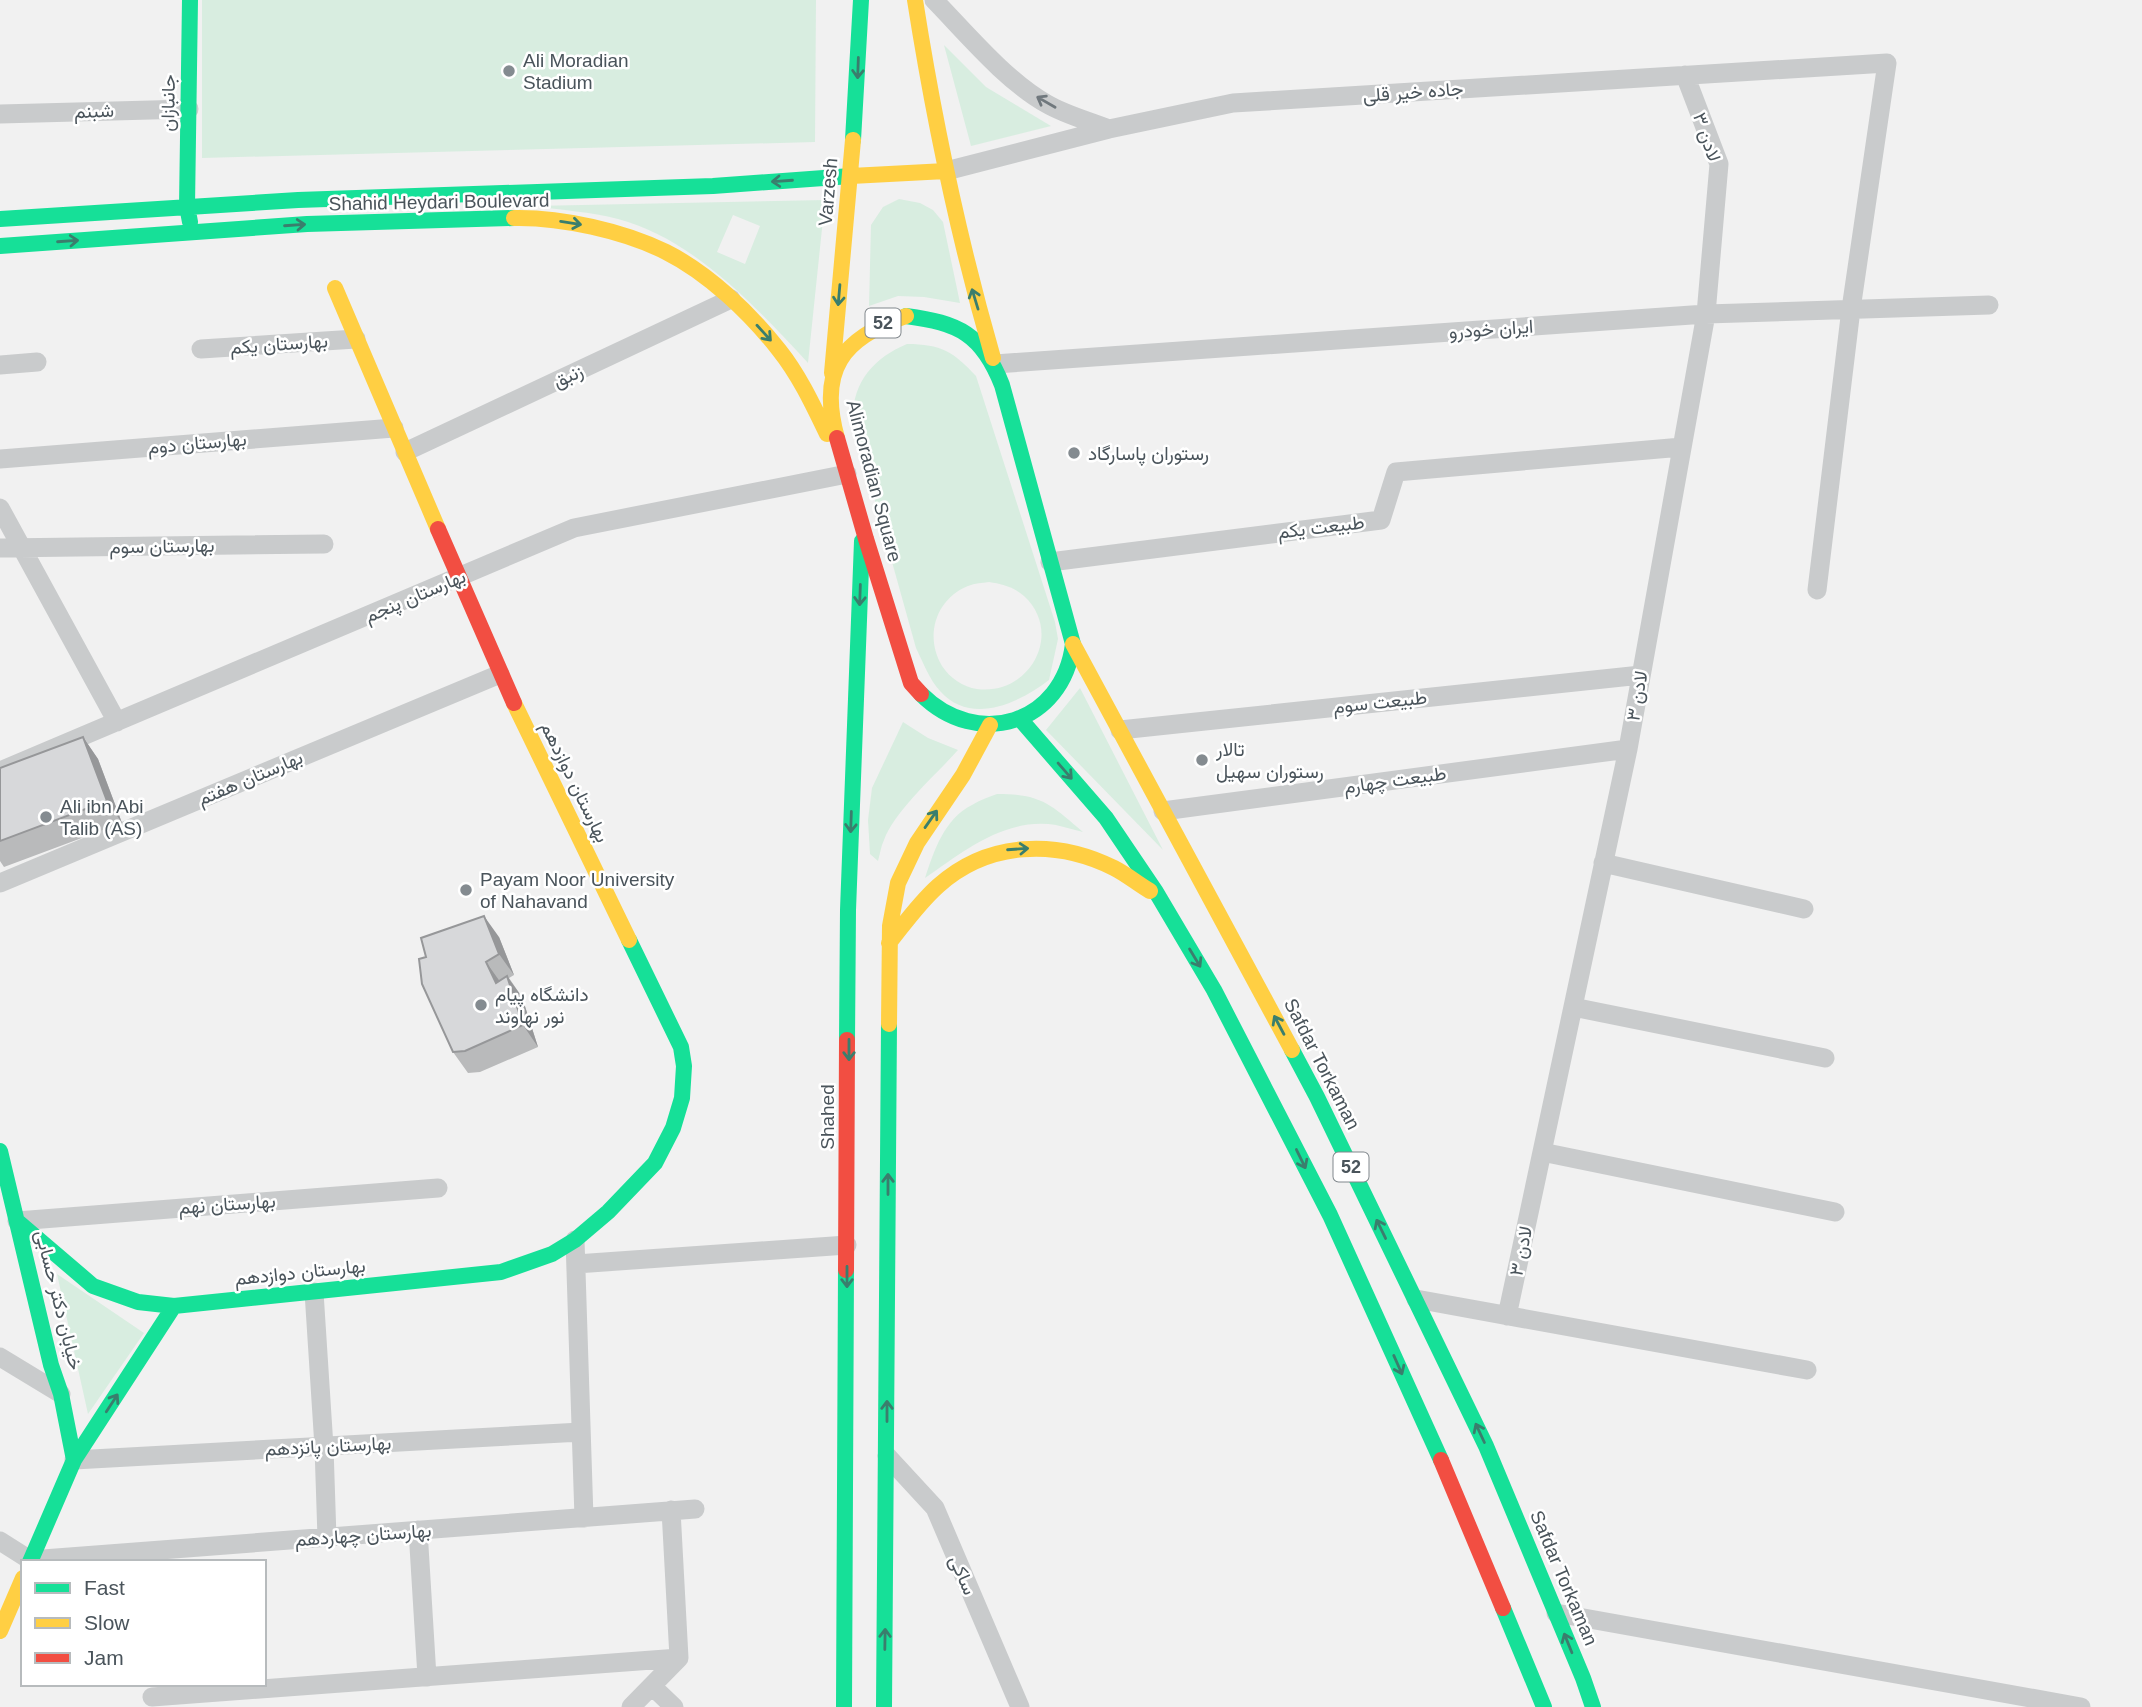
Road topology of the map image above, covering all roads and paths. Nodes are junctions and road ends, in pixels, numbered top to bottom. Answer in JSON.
{"nodes":[{"id":1,"x":190,"y":0,"type":"edge"},
{"id":2,"x":861,"y":0,"type":"edge"},
{"id":3,"x":915,"y":0,"type":"edge"},
{"id":4,"x":934,"y":0,"type":"edge"},
{"id":5,"x":1685,"y":75,"type":"junction"},
{"id":6,"x":189,"y":109,"type":"junction"},
{"id":7,"x":0,"y":114,"type":"edge"},
{"id":8,"x":1109,"y":129,"type":"junction"},
{"id":9,"x":946,"y":171,"type":"junction"},
{"id":10,"x":850,"y":176,"type":"junction"},
{"id":11,"x":187,"y":206,"type":"junction"},
{"id":12,"x":0,"y":219,"type":"edge"},
{"id":13,"x":192,"y":232,"type":"junction"},
{"id":14,"x":0,"y":246,"type":"edge"},
{"id":15,"x":335,"y":288,"type":"dead end"},
{"id":16,"x":731,"y":299,"type":"junction"},
{"id":17,"x":1989,"y":305,"type":"dead end"},
{"id":18,"x":1851,"y":309,"type":"junction"},
{"id":19,"x":1706,"y":314,"type":"junction"},
{"id":20,"x":356,"y":339,"type":"junction"},
{"id":21,"x":201,"y":349,"type":"dead end"},
{"id":22,"x":37,"y":362,"type":"dead end"},
{"id":23,"x":995,"y":364,"type":"junction"},
{"id":24,"x":0,"y":365,"type":"edge"},
{"id":25,"x":830,"y":387,"type":"junction"},
{"id":26,"x":394,"y":428,"type":"junction"},
{"id":27,"x":1682,"y":447,"type":"junction"},
{"id":28,"x":405,"y":452,"type":"junction"},
{"id":29,"x":0,"y":459,"type":"edge"},
{"id":30,"x":847,"y":474,"type":"junction"},
{"id":31,"x":0,"y":508,"type":"edge"},
{"id":32,"x":863,"y":527,"type":"junction"},
{"id":33,"x":324,"y":544,"type":"dead end"},
{"id":34,"x":22,"y":547,"type":"junction"},
{"id":35,"x":0,"y":548,"type":"edge"},
{"id":36,"x":1051,"y":562,"type":"junction"},
{"id":37,"x":459,"y":578,"type":"junction"},
{"id":38,"x":1817,"y":590,"type":"dead end"},
{"id":39,"x":1073,"y":644,"type":"junction"},
{"id":40,"x":500,"y":674,"type":"junction"},
{"id":41,"x":1641,"y":675,"type":"junction"},
{"id":42,"x":1021,"y":720,"type":"junction"},
{"id":43,"x":117,"y":722,"type":"junction"},
{"id":44,"x":990,"y":725,"type":"junction"},
{"id":45,"x":1119,"y":730,"type":"junction"},
{"id":46,"x":1628,"y":749,"type":"junction"},
{"id":47,"x":0,"y":771,"type":"edge"},
{"id":48,"x":1163,"y":811,"type":"junction"},
{"id":49,"x":1603,"y":863,"type":"junction"},
{"id":50,"x":0,"y":883,"type":"edge"},
{"id":51,"x":1158,"y":895,"type":"junction"},
{"id":52,"x":1804,"y":909,"type":"dead end"},
{"id":53,"x":889,"y":943,"type":"junction"},
{"id":54,"x":1573,"y":1007,"type":"junction"},
{"id":55,"x":1825,"y":1058,"type":"dead end"},
{"id":56,"x":0,"y":1151,"type":"edge"},
{"id":57,"x":1542,"y":1152,"type":"junction"},
{"id":58,"x":4,"y":1181,"type":"edge"},
{"id":59,"x":438,"y":1188,"type":"dead end"},
{"id":60,"x":1835,"y":1212,"type":"dead end"},
{"id":61,"x":17,"y":1221,"type":"junction"},
{"id":62,"x":575,"y":1240,"type":"junction"},
{"id":63,"x":847,"y":1245,"type":"junction"},
{"id":64,"x":576,"y":1265,"type":"junction"},
{"id":65,"x":314,"y":1292,"type":"junction"},
{"id":66,"x":1416,"y":1299,"type":"junction"},
{"id":67,"x":174,"y":1306,"type":"junction"},
{"id":68,"x":1507,"y":1316,"type":"junction"},
{"id":69,"x":0,"y":1357,"type":"edge"},
{"id":70,"x":1807,"y":1370,"type":"dead end"},
{"id":71,"x":61,"y":1394,"type":"junction"},
{"id":72,"x":581,"y":1432,"type":"junction"},
{"id":73,"x":324,"y":1447,"type":"junction"},
{"id":74,"x":887,"y":1456,"type":"junction"},
{"id":75,"x":74,"y":1460,"type":"junction"},
{"id":76,"x":695,"y":1509,"type":"dead end"},
{"id":77,"x":671,"y":1510,"type":"junction"},
{"id":78,"x":584,"y":1518,"type":"junction"},
{"id":79,"x":418,"y":1531,"type":"junction"},
{"id":80,"x":327,"y":1538,"type":"junction"},
{"id":81,"x":0,"y":1541,"type":"edge"},
{"id":82,"x":143,"y":1557,"type":"edge"},
{"id":83,"x":21,"y":1560,"type":"edge"},
{"id":84,"x":31,"y":1560,"type":"edge"},
{"id":85,"x":108,"y":1560,"type":"edge"},
{"id":86,"x":21,"y":1583,"type":"edge"},
{"id":87,"x":1556,"y":1613,"type":"junction"},
{"id":88,"x":0,"y":1631,"type":"edge"},
{"id":89,"x":679,"y":1658,"type":"junction"},
{"id":90,"x":428,"y":1677,"type":"junction"},
{"id":91,"x":652,"y":1685,"type":"junction"},
{"id":92,"x":150,"y":1696,"type":"edge"},
{"id":93,"x":259,"y":1698,"type":"edge"},
{"id":94,"x":631,"y":1707,"type":"edge"},
{"id":95,"x":674,"y":1707,"type":"edge"},
{"id":96,"x":844,"y":1707,"type":"edge"},
{"id":97,"x":884,"y":1707,"type":"edge"},
{"id":98,"x":1020,"y":1707,"type":"edge"},
{"id":99,"x":1544,"y":1707,"type":"edge"},
{"id":100,"x":1592,"y":1707,"type":"edge"},
{"id":101,"x":2081,"y":1707,"type":"edge"}],
"edges":[{"from":1,"to":6,"type":"main road","name":"جانبازان"},
{"from":2,"to":10,"type":"main road","name":"Varzesh","number":"52","one_way":true},
{"from":3,"to":9,"type":"main road","number":"52"},
{"from":8,"to":4,"type":"street","one_way":true},
{"from":5,"to":8,"type":"street","name":"جاده خیر قلی"},
{"from":5,"to":18,"type":"street","name":"جاده خیر قلی"},
{"from":5,"to":19,"type":"street","name":"لادن ۳"},
{"from":6,"to":7,"type":"street","name":"شبنم"},
{"from":6,"to":11,"type":"main road","name":"جانبازان"},
{"from":8,"to":9,"type":"street","name":"جاده خیر قلی"},
{"from":9,"to":10,"type":"main road","name":"Shahid Heydari Boulevard"},
{"from":23,"to":9,"type":"main road","number":"52","one_way":true},
{"from":10,"to":11,"type":"main road","name":"Shahid Heydari Boulevard","one_way":true},
{"from":10,"to":25,"type":"main road","name":"Varzesh","number":"52","one_way":true},
{"from":11,"to":12,"type":"main road","name":"Shahid Heydari Boulevard"},
{"from":11,"to":13,"type":"main road","name":"جانبازان"},
{"from":14,"to":13,"type":"main road","name":"Shahid Heydari Boulevard","one_way":true},
{"from":13,"to":16,"type":"main road","name":"Shahid Heydari Boulevard","one_way":true},
{"from":15,"to":20,"type":"main road","name":"بهارستان دوازدهم"},
{"from":16,"to":28,"type":"street","name":"زنبق"},
{"from":16,"to":30,"type":"main road","name":"Shahid Heydari Boulevard","one_way":true},
{"from":17,"to":18,"type":"street","name":"ایران خودرو"},
{"from":18,"to":19,"type":"street","name":"ایران خودرو"},
{"from":18,"to":38,"type":"street"},
{"from":19,"to":23,"type":"street","name":"ایران خودرو"},
{"from":19,"to":27,"type":"street","name":"لادن ۳"},
{"from":20,"to":21,"type":"street","name":"بهارستان یکم"},
{"from":20,"to":26,"type":"main road","name":"بهارستان دوازدهم"},
{"from":22,"to":24,"type":"street"},
{"from":23,"to":25,"type":"main road","name":"Alimoradian Square","number":"52"},
{"from":23,"to":36,"type":"main road","name":"Alimoradian Square","number":"52"},
{"from":25,"to":30,"type":"main road","name":"Alimoradian Square","number":"52"},
{"from":26,"to":28,"type":"main road","name":"بهارستان دوازدهم"},
{"from":26,"to":29,"type":"street","name":"بهارستان دوم"},
{"from":27,"to":36,"type":"street","name":"طبیعت یکم"},
{"from":27,"to":41,"type":"street","name":"لادن ۳"},
{"from":28,"to":37,"type":"main road","name":"بهارستان دوازدهم"},
{"from":30,"to":32,"type":"main road","name":"Alimoradian Square","number":"52"},
{"from":30,"to":37,"type":"street","name":"بهارستان پنجم"},
{"from":31,"to":34,"type":"street"},
{"from":32,"to":44,"type":"main road","name":"Alimoradian Square","number":"52"},
{"from":32,"to":63,"type":"main road","name":"Shahed","one_way":true},
{"from":33,"to":34,"type":"street","name":"بهارستان سوم"},
{"from":34,"to":35,"type":"street","name":"بهارستان سوم"},
{"from":34,"to":43,"type":"street"},
{"from":36,"to":39,"type":"main road","name":"Alimoradian Square","number":"52"},
{"from":37,"to":40,"type":"main road","name":"بهارستان دوازدهم"},
{"from":37,"to":43,"type":"street","name":"بهارستان پنجم"},
{"from":39,"to":42,"type":"main road","name":"Alimoradian Square","number":"52"},
{"from":39,"to":45,"type":"main road","name":"Safdar Torkaman","number":"52"},
{"from":40,"to":50,"type":"street","name":"بهارستان هفتم"},
{"from":40,"to":62,"type":"main road","name":"بهارستان دوازدهم"},
{"from":41,"to":45,"type":"street","name":"طبیعت سوم"},
{"from":41,"to":46,"type":"street","name":"لادن ۳"},
{"from":42,"to":44,"type":"main road","name":"Alimoradian Square","number":"52"},
{"from":42,"to":51,"type":"main road","number":"52","one_way":true},
{"from":43,"to":47,"type":"street","name":"بهارستان پنجم"},
{"from":53,"to":44,"type":"main road","one_way":true},
{"from":45,"to":48,"type":"main road","name":"Safdar Torkaman","number":"52"},
{"from":46,"to":48,"type":"street","name":"طبیعت چهارم"},
{"from":46,"to":49,"type":"street","name":"لادن ۳"},
{"from":66,"to":48,"type":"main road","name":"Safdar Torkaman","number":"52","one_way":true},
{"from":49,"to":52,"type":"street"},
{"from":49,"to":54,"type":"street","name":"لادن ۳"},
{"from":53,"to":51,"type":"main road","one_way":true},
{"from":51,"to":99,"type":"main road","number":"52","one_way":true},
{"from":74,"to":53,"type":"main road","one_way":true},
{"from":54,"to":55,"type":"street"},
{"from":54,"to":57,"type":"street","name":"لادن ۳"},
{"from":56,"to":58,"type":"main road","name":"خیابان دکتر حسابی"},
{"from":57,"to":60,"type":"street"},
{"from":57,"to":68,"type":"street","name":"لادن ۳"},
{"from":58,"to":61,"type":"main road","name":"خیابان دکتر حسابی"},
{"from":59,"to":61,"type":"street","name":"بهارستان نهم"},
{"from":61,"to":67,"type":"main road","name":"بهارستان دوازدهم"},
{"from":61,"to":71,"type":"main road","name":"خیابان دکتر حسابی"},
{"from":62,"to":64,"type":"street"},
{"from":62,"to":65,"type":"main road","name":"بهارستان دوازدهم"},
{"from":63,"to":64,"type":"street"},
{"from":63,"to":96,"type":"main road","name":"Shahed","one_way":true},
{"from":64,"to":72,"type":"street"},
{"from":65,"to":67,"type":"main road","name":"بهارستان دوازدهم"},
{"from":65,"to":73,"type":"street"},
{"from":66,"to":68,"type":"street"},
{"from":87,"to":66,"type":"main road","name":"Safdar Torkaman","number":"52","one_way":true},
{"from":75,"to":67,"type":"main road","one_way":true},
{"from":68,"to":70,"type":"street"},
{"from":69,"to":71,"type":"street"},
{"from":71,"to":75,"type":"main road","name":"خیابان دکتر حسابی"},
{"from":72,"to":73,"type":"street","name":"بهارستان پانزدهم"},
{"from":72,"to":78,"type":"street"},
{"from":73,"to":75,"type":"street","name":"بهارستان پانزدهم"},
{"from":73,"to":80,"type":"street"},
{"from":97,"to":74,"type":"main road","one_way":true},
{"from":74,"to":98,"type":"street","name":"ساکی"},
{"from":75,"to":84,"type":"main road"},
{"from":76,"to":77,"type":"street","name":"بهارستان چهاردهم"},
{"from":77,"to":78,"type":"street","name":"بهارستان چهاردهم"},
{"from":77,"to":89,"type":"street"},
{"from":78,"to":79,"type":"street","name":"بهارستان چهاردهم"},
{"from":79,"to":80,"type":"street","name":"بهارستان چهاردهم"},
{"from":79,"to":90,"type":"street"},
{"from":80,"to":82,"type":"street","name":"بهارستان چهاردهم"},
{"from":81,"to":83,"type":"street"},
{"from":82,"to":85,"type":"street","name":"بهارستان چهاردهم"},
{"from":86,"to":88,"type":"main road"},
{"from":100,"to":87,"type":"main road","name":"Safdar Torkaman","number":"52","one_way":true},
{"from":87,"to":101,"type":"street"},
{"from":89,"to":90,"type":"street"},
{"from":89,"to":91,"type":"street"},
{"from":90,"to":93,"type":"street"},
{"from":91,"to":94,"type":"street"},
{"from":91,"to":95,"type":"street"},
{"from":92,"to":93,"type":"street"}]}
